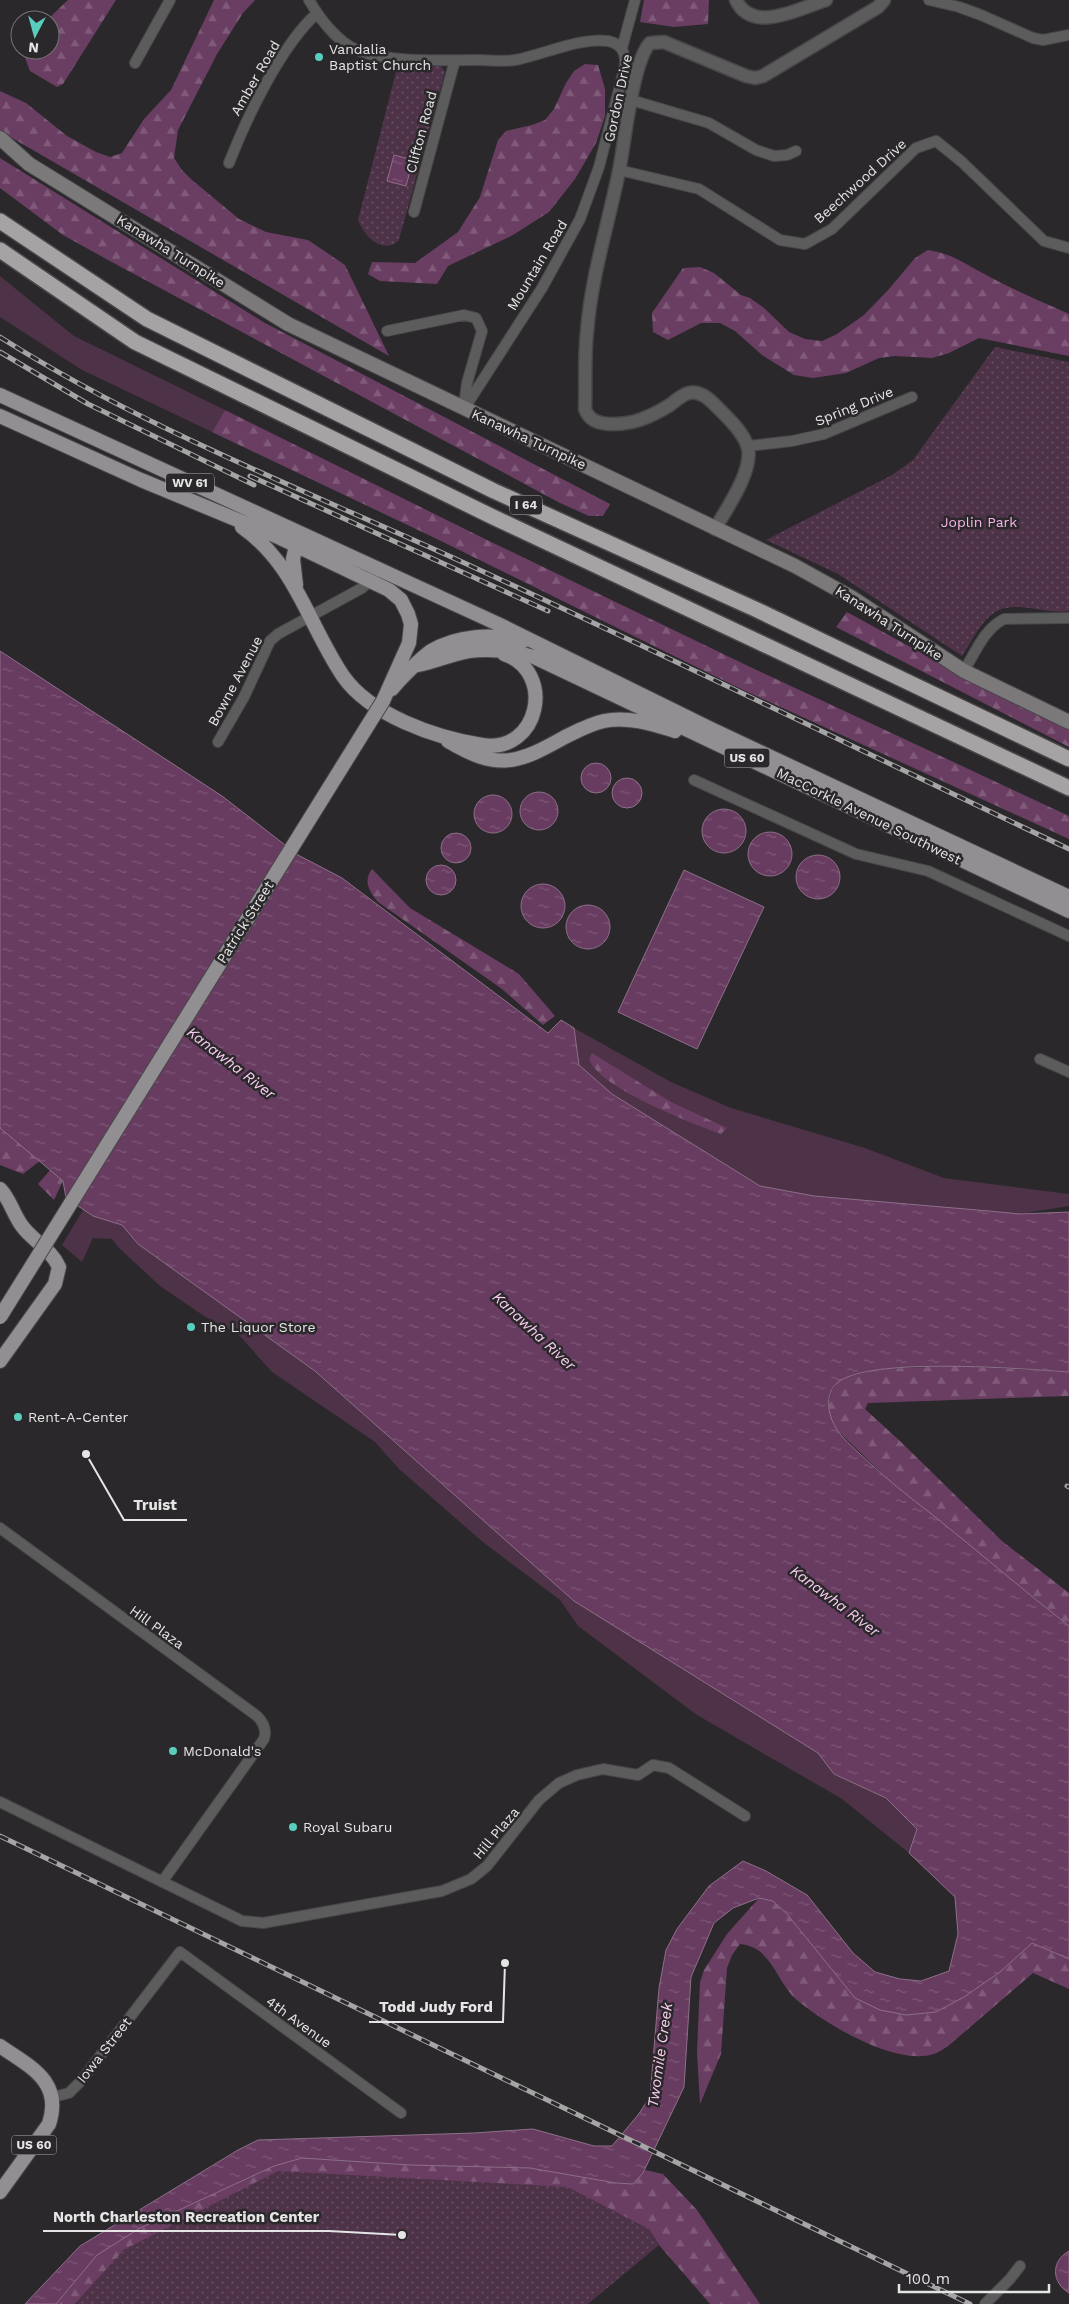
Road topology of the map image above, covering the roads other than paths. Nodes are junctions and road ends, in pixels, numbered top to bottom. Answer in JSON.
{"nodes":[{"id":1,"x":170,"y":0,"type":"edge"},
{"id":2,"x":308,"y":0,"type":"edge"},
{"id":3,"x":635,"y":0,"type":"edge"},
{"id":4,"x":736,"y":0,"type":"edge"},
{"id":5,"x":826,"y":0,"type":"edge"},
{"id":6,"x":884,"y":0,"type":"edge"},
{"id":7,"x":929,"y":0,"type":"edge"},
{"id":8,"x":317,"y":14,"type":"junction"},
{"id":9,"x":1069,"y":35,"type":"edge"},
{"id":10,"x":622,"y":48,"type":"junction"},
{"id":11,"x":455,"y":60,"type":"junction"},
{"id":12,"x":135,"y":63,"type":"dead end"},
{"id":13,"x":631,"y":100,"type":"junction"},
{"id":14,"x":0,"y":138,"type":"edge"},
{"id":15,"x":796,"y":151,"type":"dead end"},
{"id":16,"x":229,"y":163,"type":"dead end"},
{"id":17,"x":619,"y":170,"type":"junction"},
{"id":18,"x":414,"y":212,"type":"dead end"},
{"id":19,"x":0,"y":221,"type":"edge"},
{"id":20,"x":1069,"y":248,"type":"edge"},
{"id":21,"x":0,"y":250,"type":"edge"},
{"id":22,"x":387,"y":331,"type":"dead end"},
{"id":23,"x":0,"y":395,"type":"edge"},
{"id":24,"x":912,"y":397,"type":"dead end"},
{"id":25,"x":464,"y":409,"type":"junction"},
{"id":26,"x":0,"y":416,"type":"edge"},
{"id":27,"x":748,"y":446,"type":"junction"},
{"id":28,"x":207,"y":506,"type":"junction"},
{"id":29,"x":716,"y":529,"type":"junction"},
{"id":30,"x":297,"y":539,"type":"junction"},
{"id":31,"x":375,"y":575,"type":"junction"},
{"id":32,"x":297,"y":588,"type":"junction"},
{"id":33,"x":310,"y":615,"type":"junction"},
{"id":34,"x":1069,"y":618,"type":"edge"},
{"id":35,"x":486,"y":649,"type":"junction"},
{"id":36,"x":560,"y":656,"type":"junction"},
{"id":37,"x":410,"y":664,"type":"junction"},
{"id":38,"x":964,"y":671,"type":"junction"},
{"id":39,"x":1069,"y":722,"type":"edge"},
{"id":40,"x":435,"y":734,"type":"junction"},
{"id":41,"x":218,"y":742,"type":"dead end"},
{"id":42,"x":723,"y":746,"type":"junction"},
{"id":43,"x":1069,"y":759,"type":"edge"},
{"id":44,"x":694,"y":780,"type":"dead end"},
{"id":45,"x":1069,"y":788,"type":"edge"},
{"id":46,"x":1069,"y":897,"type":"edge"},
{"id":47,"x":1069,"y":911,"type":"edge"},
{"id":48,"x":1069,"y":936,"type":"edge"},
{"id":49,"x":1040,"y":1059,"type":"dead end"},
{"id":50,"x":1069,"y":1072,"type":"edge"},
{"id":51,"x":0,"y":1189,"type":"edge"},
{"id":52,"x":0,"y":1317,"type":"edge"},
{"id":53,"x":0,"y":1361,"type":"edge"},
{"id":54,"x":0,"y":1528,"type":"edge"},
{"id":55,"x":0,"y":1802,"type":"edge"},
{"id":56,"x":745,"y":1816,"type":"dead end"},
{"id":57,"x":162,"y":1882,"type":"junction"},
{"id":58,"x":180,"y":1952,"type":"joint"},
{"id":59,"x":0,"y":2046,"type":"edge"},
{"id":60,"x":53,"y":2097,"type":"junction"},
{"id":61,"x":401,"y":2114,"type":"dead end"},
{"id":62,"x":1,"y":2189,"type":"edge"},
{"id":63,"x":1020,"y":2266,"type":"dead end"},
{"id":64,"x":985,"y":2304,"type":"edge"}],
"edges":[{"from":1,"to":12,"type":"street"},
{"from":2,"to":8,"type":"street"},
{"from":3,"to":10,"type":"street","name":"Mountain Road"},
{"from":4,"to":5,"type":"street"},
{"from":6,"to":13,"type":"street","name":"Gordon Drive"},
{"from":7,"to":9,"type":"street"},
{"from":8,"to":11,"type":"street"},
{"from":8,"to":16,"type":"street","name":"Amber Road"},
{"from":10,"to":11,"type":"street"},
{"from":10,"to":25,"type":"street","name":"Mountain Road"},
{"from":11,"to":18,"type":"street","name":"Clifton Road"},
{"from":13,"to":15,"type":"street"},
{"from":13,"to":17,"type":"street","name":"Gordon Drive"},
{"from":14,"to":25,"type":"main road","name":"Kanawha Turnpike"},
{"from":17,"to":20,"type":"street","name":"Beechwood Drive"},
{"from":17,"to":27,"type":"street","name":"Gordon Drive"},
{"from":19,"to":43,"type":"highway","number":"I 64"},
{"from":21,"to":45,"type":"highway","number":"I 64"},
{"from":22,"to":25,"type":"street"},
{"from":23,"to":30,"type":"main road","number":"WV 61"},
{"from":24,"to":27,"type":"street","name":"Spring Drive"},
{"from":25,"to":29,"type":"main road","name":"Kanawha Turnpike"},
{"from":26,"to":28,"type":"main road","number":"WV 61"},
{"from":27,"to":29,"type":"street"},
{"from":28,"to":30,"type":"main road","number":"WV 61"},
{"from":28,"to":32,"type":"main road"},
{"from":29,"to":38,"type":"main road","name":"Kanawha Turnpike"},
{"from":30,"to":31,"type":"main road","number":"WV 61"},
{"from":30,"to":32,"type":"main road"},
{"from":31,"to":33,"type":"street","name":"Bowne Avenue"},
{"from":31,"to":36,"type":"main road"},
{"from":31,"to":37,"type":"main road"},
{"from":32,"to":33,"type":"main road"},
{"from":33,"to":40,"type":"main road"},
{"from":33,"to":41,"type":"street","name":"Bowne Avenue"},
{"from":34,"to":38,"type":"street"},
{"from":35,"to":37,"type":"main road","name":"MacCorkle Avenue Southwest","number":"US 60"},
{"from":35,"to":40,"type":"main road"},
{"from":35,"to":42,"type":"main road","name":"MacCorkle Avenue Southwest","number":"US 60"},
{"from":36,"to":37,"type":"main road","name":"Patrick Street","number":"US 60"},
{"from":36,"to":46,"type":"main road","name":"MacCorkle Avenue Southwest","number":"US 60"},
{"from":37,"to":52,"type":"main road","name":"Patrick Street","number":"US 60","bridge":true},
{"from":38,"to":39,"type":"main road","name":"Kanawha Turnpike"},
{"from":40,"to":42,"type":"main road"},
{"from":42,"to":47,"type":"main road","name":"MacCorkle Avenue Southwest","number":"US 60"},
{"from":44,"to":48,"type":"street"},
{"from":49,"to":50,"type":"street"},
{"from":51,"to":53,"type":"main road"},
{"from":54,"to":57,"type":"street","name":"Hill Plaza"},
{"from":55,"to":57,"type":"street","name":"Hill Plaza"},
{"from":56,"to":57,"type":"street","name":"Hill Plaza"},
{"from":58,"to":60,"type":"street","name":"Iowa Street"},
{"from":58,"to":61,"type":"street","name":"4th Avenue"},
{"from":59,"to":60,"type":"main road"},
{"from":60,"to":62,"type":"main road","number":"US 60"},
{"from":63,"to":64,"type":"street"}]}
